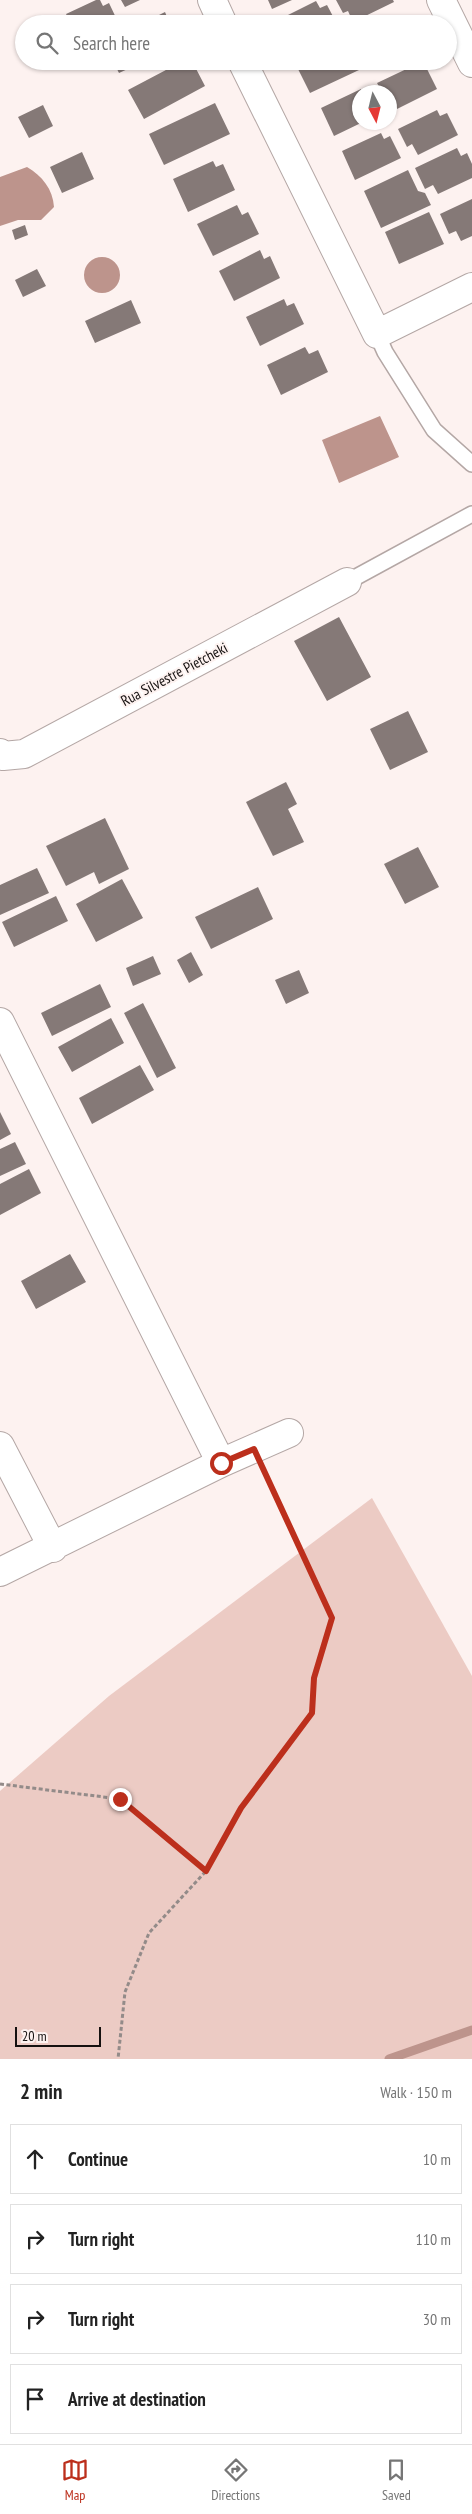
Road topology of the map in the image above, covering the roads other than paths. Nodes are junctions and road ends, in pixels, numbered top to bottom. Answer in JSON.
{"nodes":[{"id":1,"x":212,"y":0,"type":"edge"},
{"id":2,"x":441,"y":0,"type":"edge"},
{"id":3,"x":219,"y":15,"type":"edge"},
{"id":4,"x":448,"y":15,"type":"edge"},
{"id":5,"x":457,"y":33,"type":"edge"},
{"id":6,"x":472,"y":63,"type":"edge"},
{"id":7,"x":246,"y":70,"type":"edge"},
{"id":8,"x":472,"y":287,"type":"edge"},
{"id":9,"x":377,"y":334,"type":"junction"},
{"id":10,"x":472,"y":464,"type":"edge"},
{"id":11,"x":472,"y":514,"type":"edge"},
{"id":12,"x":347,"y":582,"type":"joint"},
{"id":13,"x":0,"y":753,"type":"edge"},
{"id":14,"x":0,"y":1022,"type":"edge"},
{"id":15,"x":289,"y":1433,"type":"dead end"},
{"id":16,"x":0,"y":1446,"type":"edge"},
{"id":17,"x":221,"y":1463,"type":"junction"},
{"id":18,"x":53,"y":1548,"type":"junction"},
{"id":19,"x":0,"y":1572,"type":"edge"}],
"edges":[{"from":1,"to":3,"type":"street"},
{"from":2,"to":4,"type":"street"},
{"from":5,"to":6,"type":"street"},
{"from":7,"to":9,"type":"street"},
{"from":8,"to":9,"type":"street"},
{"from":9,"to":10,"type":"lane"},
{"from":11,"to":12,"type":"lane"},
{"from":12,"to":13,"type":"street","name":"Rua Silvestre Pietcheki"},
{"from":14,"to":17,"type":"street"},
{"from":15,"to":17,"type":"street"},
{"from":16,"to":18,"type":"street"},
{"from":17,"to":18,"type":"street"},
{"from":18,"to":19,"type":"street"}]}
